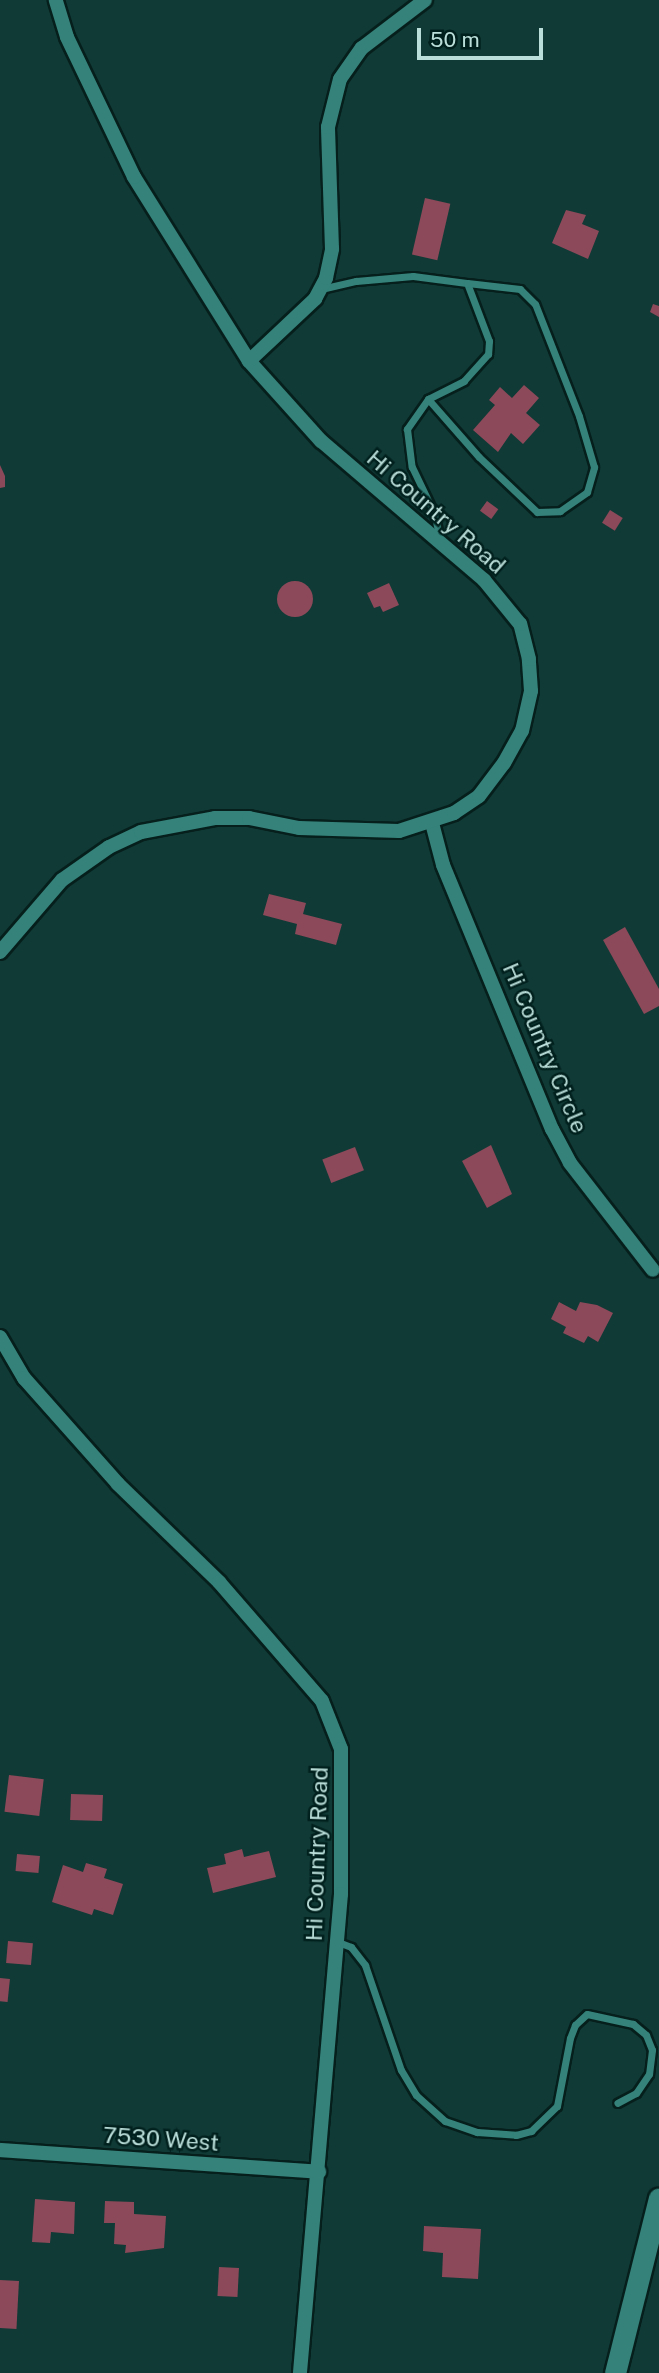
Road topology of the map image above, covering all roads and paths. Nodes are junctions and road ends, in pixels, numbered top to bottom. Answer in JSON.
{"nodes":[{"id":1,"x":56,"y":0,"type":"edge"},
{"id":2,"x":425,"y":0,"type":"edge"},
{"id":3,"x":467,"y":283,"type":"junction"},
{"id":4,"x":321,"y":289,"type":"junction"},
{"id":5,"x":249,"y":361,"type":"junction"},
{"id":6,"x":428,"y":399,"type":"junction"},
{"id":7,"x":440,"y":539,"type":"junction"},
{"id":8,"x":432,"y":823,"type":"junction"},
{"id":9,"x":0,"y":952,"type":"edge"},
{"id":10,"x":653,"y":1270,"type":"dead end"},
{"id":11,"x":0,"y":1337,"type":"edge"},
{"id":12,"x":337,"y":1941,"type":"junction"},
{"id":13,"x":617,"y":2103,"type":"dead end"},
{"id":14,"x":0,"y":2150,"type":"edge"},
{"id":15,"x":319,"y":2172,"type":"junction"},
{"id":16,"x":659,"y":2198,"type":"edge"},
{"id":17,"x":300,"y":2373,"type":"edge"},
{"id":18,"x":615,"y":2373,"type":"edge"}],
"edges":[{"from":1,"to":5,"type":"street","name":"Hi Country Road"},
{"from":2,"to":4,"type":"street"},
{"from":3,"to":4,"type":"lane"},
{"from":3,"to":6,"type":"lane"},
{"from":3,"to":6,"type":"lane"},
{"from":4,"to":5,"type":"street"},
{"from":5,"to":7,"type":"street","name":"Hi Country Road"},
{"from":6,"to":7,"type":"lane"},
{"from":7,"to":8,"type":"street","name":"Hi Country Road"},
{"from":8,"to":9,"type":"street","name":"Hi Country Road"},
{"from":8,"to":10,"type":"street","name":"Hi Country Circle"},
{"from":11,"to":12,"type":"street","name":"Hi Country Road"},
{"from":12,"to":13,"type":"lane"},
{"from":12,"to":15,"type":"street","name":"Hi Country Road"},
{"from":14,"to":15,"type":"street","name":"7530 West"},
{"from":15,"to":17,"type":"street","name":"Hi Country Road"},
{"from":16,"to":18,"type":"main road"}]}
